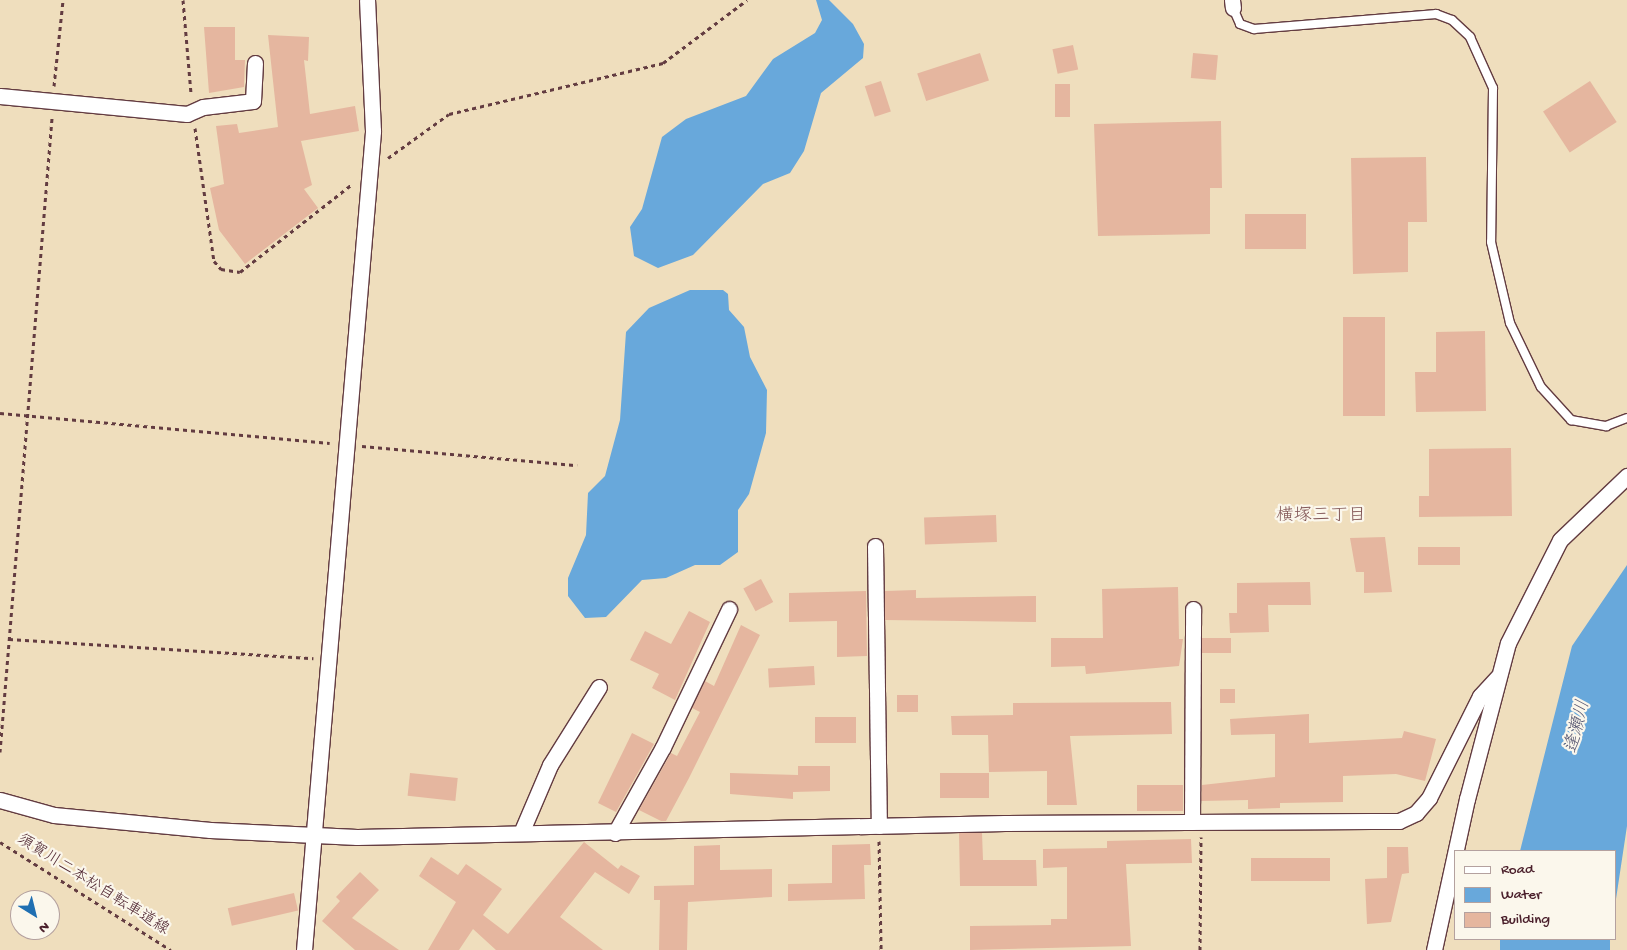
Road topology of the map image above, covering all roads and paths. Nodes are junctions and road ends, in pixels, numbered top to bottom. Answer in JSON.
{"nodes":[{"id":1,"x":63,"y":0,"type":"edge"},
{"id":2,"x":183,"y":0,"type":"edge"},
{"id":3,"x":367,"y":0,"type":"edge"},
{"id":4,"x":747,"y":0,"type":"edge"},
{"id":5,"x":1233,"y":4,"type":"edge"},
{"id":6,"x":255,"y":63,"type":"dead end"},
{"id":7,"x":0,"y":96,"type":"edge"},
{"id":8,"x":53,"y":100,"type":"junction"},
{"id":9,"x":192,"y":111,"type":"junction"},
{"id":10,"x":369,"y":171,"type":"junction"},
{"id":11,"x":0,"y":413,"type":"edge"},
{"id":12,"x":27,"y":416,"type":"junction"},
{"id":13,"x":1627,"y":418,"type":"edge"},
{"id":14,"x":347,"y":445,"type":"junction"},
{"id":15,"x":577,"y":464,"type":"dead end"},
{"id":16,"x":1627,"y":476,"type":"edge"},
{"id":17,"x":875,"y":546,"type":"dead end"},
{"id":18,"x":729,"y":609,"type":"dead end"},
{"id":19,"x":1193,"y":609,"type":"dead end"},
{"id":20,"x":9,"y":639,"type":"junction"},
{"id":21,"x":329,"y":659,"type":"junction"},
{"id":22,"x":1498,"y":677,"type":"junction"},
{"id":23,"x":599,"y":687,"type":"dead end"},
{"id":24,"x":0,"y":752,"type":"edge"},
{"id":25,"x":0,"y":800,"type":"edge"},
{"id":26,"x":1197,"y":822,"type":"junction"},
{"id":27,"x":879,"y":826,"type":"junction"},
{"id":28,"x":521,"y":833,"type":"junction"},
{"id":29,"x":615,"y":833,"type":"junction"},
{"id":30,"x":311,"y":835,"type":"junction"},
{"id":31,"x":0,"y":842,"type":"edge"},
{"id":32,"x":1457,"y":850,"type":"edge"},
{"id":33,"x":1454,"y":865,"type":"edge"},
{"id":34,"x":171,"y":950,"type":"edge"},
{"id":35,"x":304,"y":950,"type":"edge"},
{"id":36,"x":881,"y":950,"type":"edge"},
{"id":37,"x":1200,"y":950,"type":"edge"},
{"id":38,"x":1434,"y":950,"type":"edge"}],
"edges":[{"from":1,"to":8,"type":"path"},
{"from":2,"to":9,"type":"path"},
{"from":3,"to":10,"type":"street"},
{"from":4,"to":10,"type":"path"},
{"from":5,"to":13,"type":"lane"},
{"from":6,"to":9,"type":"street"},
{"from":7,"to":8,"type":"street"},
{"from":8,"to":9,"type":"street"},
{"from":8,"to":12,"type":"path"},
{"from":9,"to":10,"type":"path"},
{"from":10,"to":14,"type":"street"},
{"from":11,"to":12,"type":"path"},
{"from":12,"to":14,"type":"path"},
{"from":12,"to":20,"type":"path"},
{"from":14,"to":15,"type":"path"},
{"from":14,"to":21,"type":"street"},
{"from":16,"to":22,"type":"street"},
{"from":17,"to":27,"type":"street"},
{"from":18,"to":29,"type":"street"},
{"from":19,"to":26,"type":"street"},
{"from":20,"to":21,"type":"path"},
{"from":20,"to":24,"type":"path"},
{"from":21,"to":30,"type":"street"},
{"from":22,"to":26,"type":"street"},
{"from":22,"to":32,"type":"street"},
{"from":23,"to":28,"type":"street"},
{"from":25,"to":30,"type":"street"},
{"from":26,"to":27,"type":"street"},
{"from":26,"to":37,"type":"path"},
{"from":27,"to":29,"type":"street"},
{"from":27,"to":36,"type":"path"},
{"from":28,"to":29,"type":"street"},
{"from":28,"to":30,"type":"street"},
{"from":30,"to":35,"type":"street"},
{"from":31,"to":34,"type":"path","name":"須賀川二本松自転車道線"},
{"from":33,"to":38,"type":"street"}]}
